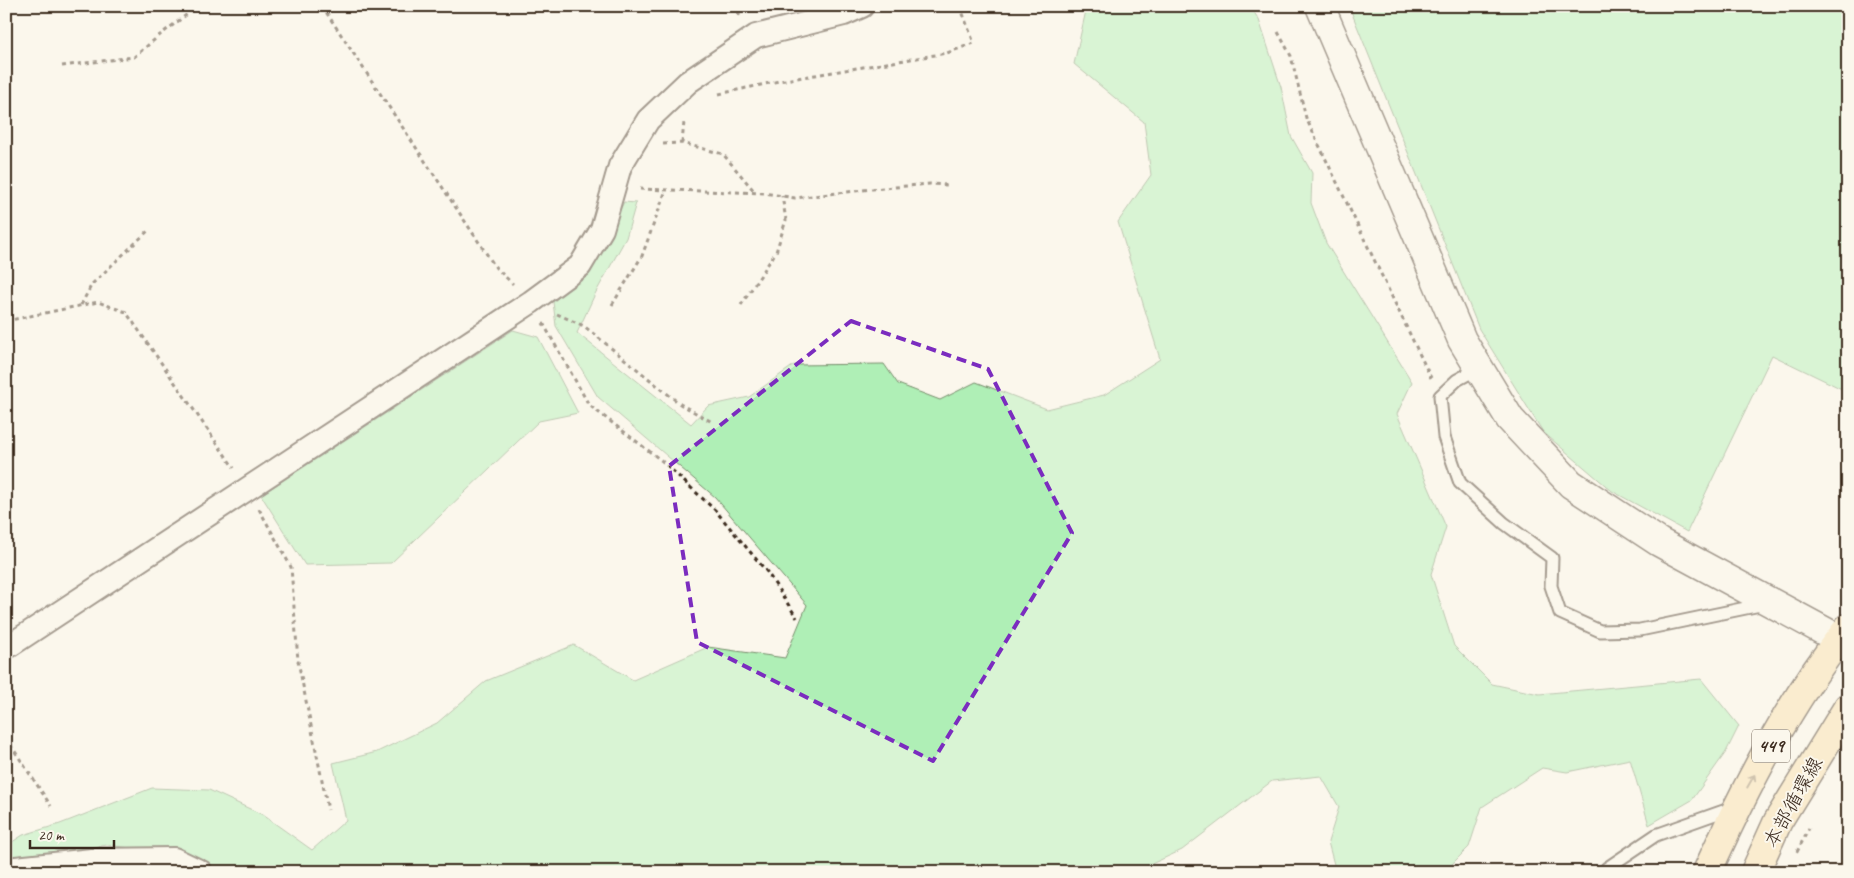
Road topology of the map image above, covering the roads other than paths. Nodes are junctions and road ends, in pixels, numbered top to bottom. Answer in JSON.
{"nodes":[{"id":1,"x":862,"y":6,"type":"edge"},
{"id":2,"x":1320,"y":6,"type":"edge"},
{"id":3,"x":1480,"y":368,"type":"junction"},
{"id":4,"x":1772,"y":602,"type":"junction"},
{"id":5,"x":1845,"y":637,"type":"edge"},
{"id":6,"x":6,"y":648,"type":"edge"},
{"id":7,"x":1848,"y":708,"type":"edge"},
{"id":8,"x":1736,"y":807,"type":"junction"},
{"id":9,"x":6,"y":869,"type":"edge"},
{"id":10,"x":201,"y":872,"type":"edge"},
{"id":11,"x":1604,"y":872,"type":"edge"},
{"id":12,"x":1707,"y":872,"type":"edge"},
{"id":13,"x":1755,"y":872,"type":"edge"}],
"edges":[{"from":1,"to":6,"type":"street"},
{"from":2,"to":3,"type":"street"},
{"from":3,"to":4,"type":"street"},
{"from":3,"to":4,"type":"lane"},
{"from":4,"to":5,"type":"street"},
{"from":8,"to":5,"type":"highway","number":"449","one_way":true},
{"from":7,"to":13,"type":"highway","name":"本部循環線","number":"449"},
{"from":8,"to":11,"type":"lane"},
{"from":8,"to":12,"type":"highway","number":"449"},
{"from":9,"to":10,"type":"street"}]}
